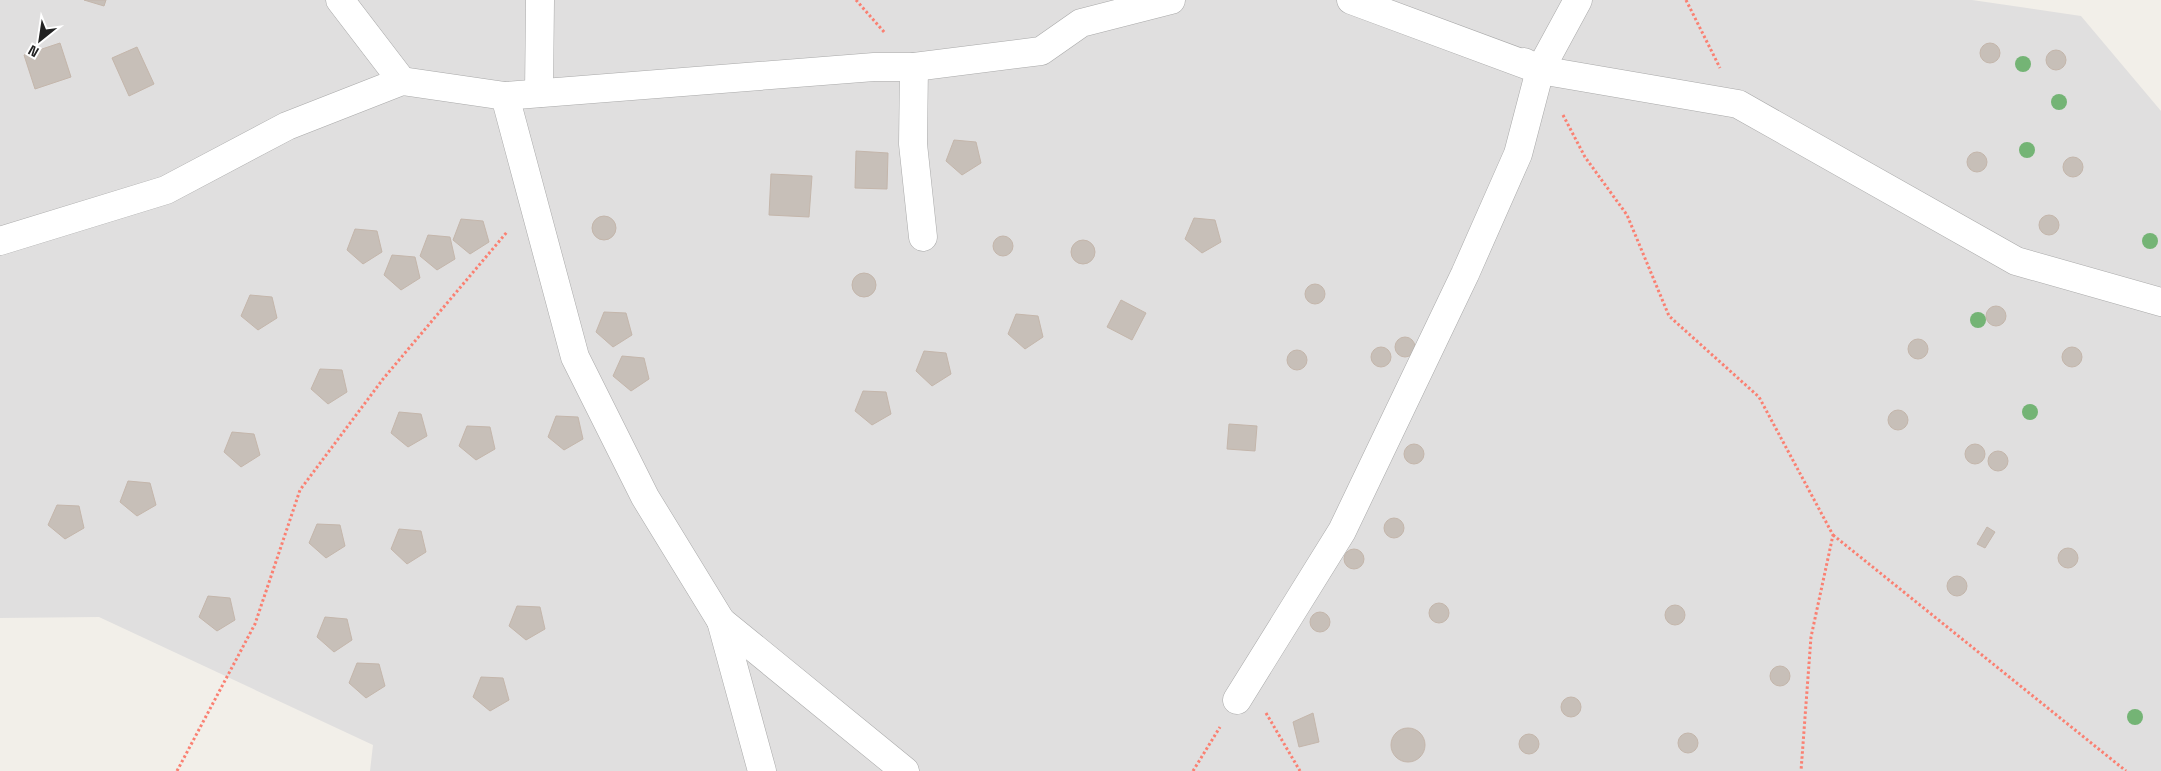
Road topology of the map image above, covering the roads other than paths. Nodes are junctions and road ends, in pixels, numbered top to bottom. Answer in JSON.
{"nodes":[{"id":1,"x":340,"y":0,"type":"edge"},
{"id":2,"x":540,"y":0,"type":"edge"},
{"id":3,"x":1171,"y":0,"type":"edge"},
{"id":4,"x":1351,"y":0,"type":"edge"},
{"id":5,"x":1401,"y":0,"type":"edge"},
{"id":6,"x":1578,"y":0,"type":"edge"},
{"id":7,"x":914,"y":67,"type":"junction"},
{"id":8,"x":1540,"y":70,"type":"junction"},
{"id":9,"x":402,"y":81,"type":"junction"},
{"id":10,"x":539,"y":93,"type":"junction"},
{"id":11,"x":505,"y":96,"type":"junction"},
{"id":12,"x":923,"y":237,"type":"dead end"},
{"id":13,"x":0,"y":241,"type":"edge"},
{"id":14,"x":2161,"y":302,"type":"edge"},
{"id":15,"x":721,"y":620,"type":"junction"},
{"id":16,"x":1237,"y":700,"type":"dead end"},
{"id":17,"x":762,"y":771,"type":"edge"},
{"id":18,"x":905,"y":771,"type":"edge"}],
"edges":[{"from":1,"to":9,"type":"street"},
{"from":2,"to":10,"type":"street"},
{"from":3,"to":7,"type":"street"},
{"from":4,"to":8,"type":"street"},
{"from":5,"to":8,"type":"street"},
{"from":6,"to":8,"type":"street"},
{"from":7,"to":10,"type":"street"},
{"from":7,"to":12,"type":"street"},
{"from":8,"to":14,"type":"street"},
{"from":8,"to":16,"type":"street"},
{"from":9,"to":11,"type":"street"},
{"from":9,"to":13,"type":"street"},
{"from":10,"to":11,"type":"street"},
{"from":11,"to":15,"type":"street"},
{"from":15,"to":17,"type":"street"},
{"from":15,"to":18,"type":"street"}]}
